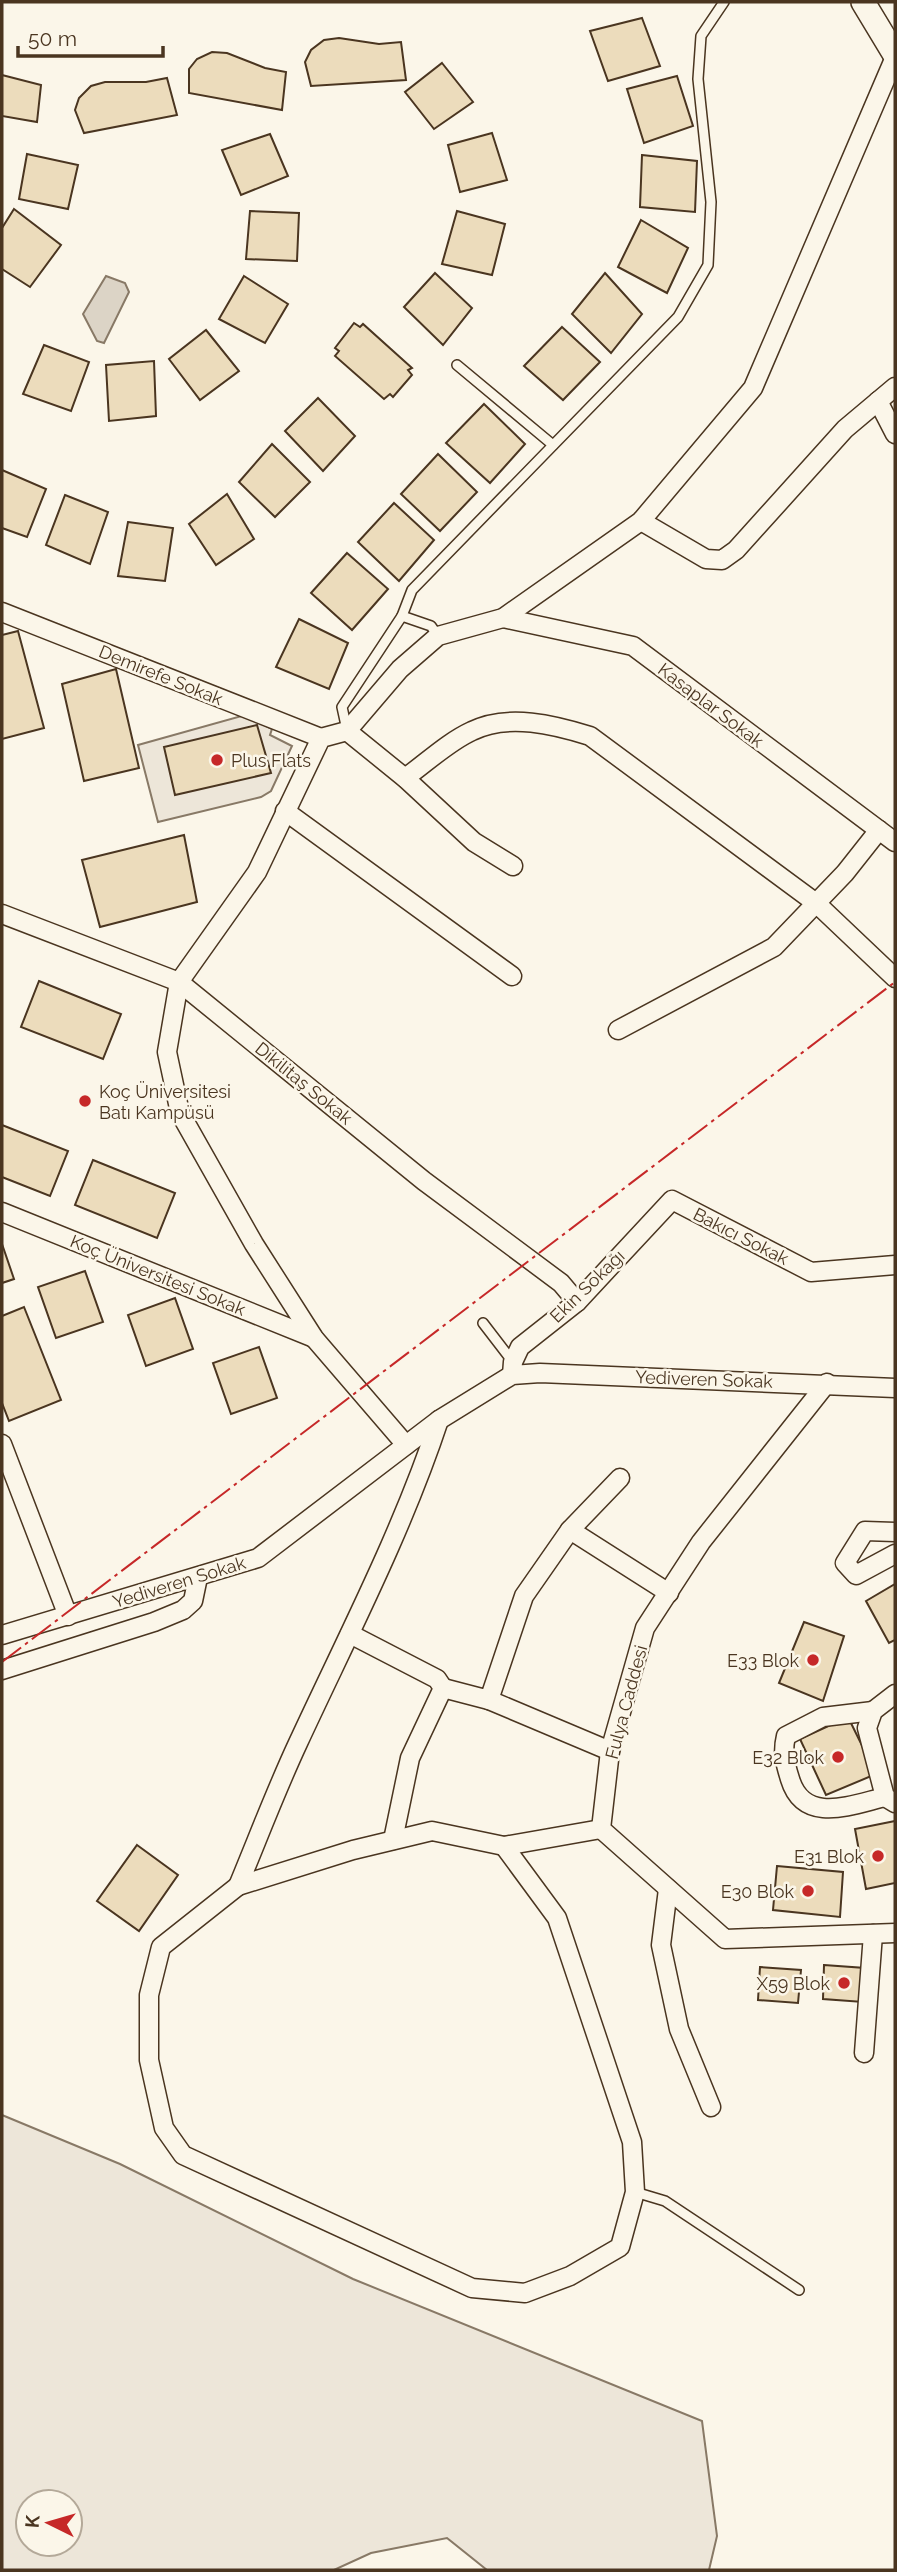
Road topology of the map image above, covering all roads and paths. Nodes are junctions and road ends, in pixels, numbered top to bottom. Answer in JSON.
{"nodes":[{"id":1,"x":724,"y":2,"type":"edge"},
{"id":2,"x":863,"y":2,"type":"edge"},
{"id":3,"x":895,"y":56,"type":"edge"},
{"id":4,"x":457,"y":365,"type":"dead end"},
{"id":5,"x":895,"y":387,"type":"edge"},
{"id":6,"x":878,"y":401,"type":"junction"},
{"id":7,"x":895,"y":434,"type":"edge"},
{"id":8,"x":554,"y":445,"type":"junction"},
{"id":9,"x":641,"y":521,"type":"junction"},
{"id":10,"x":2,"y":612,"type":"edge"},
{"id":11,"x":402,"y":616,"type":"junction"},
{"id":12,"x":503,"y":618,"type":"junction"},
{"id":13,"x":438,"y":636,"type":"junction"},
{"id":14,"x":348,"y":731,"type":"junction"},
{"id":15,"x":321,"y":738,"type":"junction"},
{"id":16,"x":405,"y":778,"type":"junction"},
{"id":17,"x":285,"y":811,"type":"junction"},
{"id":18,"x":879,"y":830,"type":"junction"},
{"id":19,"x":895,"y":842,"type":"edge"},
{"id":20,"x":513,"y":866,"type":"dead end"},
{"id":21,"x":816,"y":903,"type":"junction"},
{"id":22,"x":2,"y":914,"type":"edge"},
{"id":23,"x":893,"y":971,"type":"edge"},
{"id":24,"x":512,"y":976,"type":"dead end"},
{"id":25,"x":179,"y":982,"type":"junction"},
{"id":26,"x":618,"y":1030,"type":"dead end"},
{"id":27,"x":672,"y":1200,"type":"joint"},
{"id":28,"x":2,"y":1212,"type":"edge"},
{"id":29,"x":895,"y":1265,"type":"edge"},
{"id":30,"x":577,"y":1301,"type":"junction"},
{"id":31,"x":482,"y":1322,"type":"dead end"},
{"id":32,"x":314,"y":1338,"type":"junction"},
{"id":33,"x":512,"y":1369,"type":"junction"},
{"id":34,"x":827,"y":1383,"type":"junction"},
{"id":35,"x":895,"y":1388,"type":"edge"},
{"id":36,"x":439,"y":1420,"type":"junction"},
{"id":37,"x":2,"y":1444,"type":"edge"},
{"id":38,"x":406,"y":1445,"type":"junction"},
{"id":39,"x":620,"y":1478,"type":"dead end"},
{"id":40,"x":570,"y":1530,"type":"junction"},
{"id":41,"x":895,"y":1532,"type":"edge"},
{"id":42,"x":895,"y":1554,"type":"edge"},
{"id":43,"x":198,"y":1577,"type":"junction"},
{"id":44,"x":669,"y":1593,"type":"junction"},
{"id":45,"x":68,"y":1616,"type":"junction"},
{"id":46,"x":350,"y":1634,"type":"junction"},
{"id":47,"x":2,"y":1635,"type":"edge"},
{"id":48,"x":2,"y":1670,"type":"edge"},
{"id":49,"x":443,"y":1688,"type":"junction"},
{"id":50,"x":895,"y":1694,"type":"edge"},
{"id":51,"x":489,"y":1700,"type":"junction"},
{"id":52,"x":873,"y":1711,"type":"junction"},
{"id":53,"x":610,"y":1751,"type":"junction"},
{"id":54,"x":890,"y":1800,"type":"edge"},
{"id":55,"x":601,"y":1829,"type":"junction"},
{"id":56,"x":393,"y":1840,"type":"junction"},
{"id":57,"x":504,"y":1846,"type":"junction"},
{"id":58,"x":238,"y":1886,"type":"junction"},
{"id":59,"x":668,"y":1889,"type":"junction"},
{"id":60,"x":895,"y":1933,"type":"edge"},
{"id":61,"x":873,"y":1934,"type":"junction"},
{"id":62,"x":864,"y":2053,"type":"dead end"},
{"id":63,"x":711,"y":2107,"type":"dead end"},
{"id":64,"x":635,"y":2192,"type":"junction"},
{"id":65,"x":799,"y":2290,"type":"dead end"}],
"edges":[{"from":1,"to":8,"type":"lane"},
{"from":2,"to":3,"type":"street"},
{"from":3,"to":9,"type":"street"},
{"from":4,"to":8,"type":"lane"},
{"from":5,"to":6,"type":"street"},
{"from":6,"to":7,"type":"street"},
{"from":6,"to":9,"type":"street"},
{"from":8,"to":11,"type":"lane"},
{"from":9,"to":12,"type":"street"},
{"from":10,"to":15,"type":"street","name":"Demirefe Sokak"},
{"from":11,"to":13,"type":"lane"},
{"from":11,"to":14,"type":"lane"},
{"from":12,"to":13,"type":"street"},
{"from":12,"to":18,"type":"street","name":"Kasaplar Sokak"},
{"from":13,"to":14,"type":"street"},
{"from":14,"to":15,"type":"street"},
{"from":14,"to":16,"type":"street"},
{"from":15,"to":17,"type":"street"},
{"from":16,"to":20,"type":"street"},
{"from":16,"to":21,"type":"street"},
{"from":17,"to":24,"type":"street"},
{"from":17,"to":25,"type":"street"},
{"from":18,"to":19,"type":"street","name":"Kasaplar Sokak"},
{"from":18,"to":21,"type":"street"},
{"from":21,"to":23,"type":"street"},
{"from":21,"to":26,"type":"street"},
{"from":22,"to":25,"type":"street","name":"Dikilitaş Sokak"},
{"from":25,"to":30,"type":"street","name":"Dikilitaş Sokak"},
{"from":25,"to":32,"type":"street"},
{"from":27,"to":29,"type":"street","name":"Bakıcı Sokak"},
{"from":27,"to":30,"type":"street","name":"Ekin Sokağı"},
{"from":28,"to":32,"type":"street","name":"Koç Üniversitesi Sokak"},
{"from":30,"to":33,"type":"street","name":"Ekin Sokağı"},
{"from":31,"to":33,"type":"lane"},
{"from":32,"to":38,"type":"street"},
{"from":33,"to":34,"type":"street","name":"Yediveren Sokak"},
{"from":33,"to":36,"type":"street","name":"Yediveren Sokak"},
{"from":34,"to":35,"type":"street","name":"Yediveren Sokak"},
{"from":34,"to":44,"type":"street","name":"Fulya Caddesi"},
{"from":36,"to":38,"type":"street","name":"Yediveren Sokak"},
{"from":36,"to":46,"type":"street"},
{"from":37,"to":45,"type":"street"},
{"from":38,"to":43,"type":"street","name":"Yediveren Sokak"},
{"from":39,"to":40,"type":"street"},
{"from":40,"to":44,"type":"street"},
{"from":40,"to":51,"type":"street"},
{"from":41,"to":42,"type":"street"},
{"from":43,"to":45,"type":"street","name":"Yediveren Sokak"},
{"from":43,"to":48,"type":"street"},
{"from":44,"to":53,"type":"street","name":"Fulya Caddesi"},
{"from":45,"to":47,"type":"street","name":"Yediveren Sokak"},
{"from":46,"to":49,"type":"street"},
{"from":46,"to":58,"type":"street"},
{"from":49,"to":51,"type":"street"},
{"from":49,"to":56,"type":"street"},
{"from":50,"to":52,"type":"street"},
{"from":51,"to":53,"type":"street"},
{"from":52,"to":54,"type":"street"},
{"from":52,"to":54,"type":"street"},
{"from":53,"to":55,"type":"street","name":"Fulya Caddesi"},
{"from":55,"to":57,"type":"street"},
{"from":55,"to":59,"type":"street"},
{"from":56,"to":57,"type":"street"},
{"from":56,"to":58,"type":"street"},
{"from":57,"to":64,"type":"street"},
{"from":58,"to":64,"type":"street"},
{"from":59,"to":61,"type":"street"},
{"from":59,"to":63,"type":"street"},
{"from":60,"to":61,"type":"street"},
{"from":61,"to":62,"type":"street"},
{"from":64,"to":65,"type":"lane"}]}
